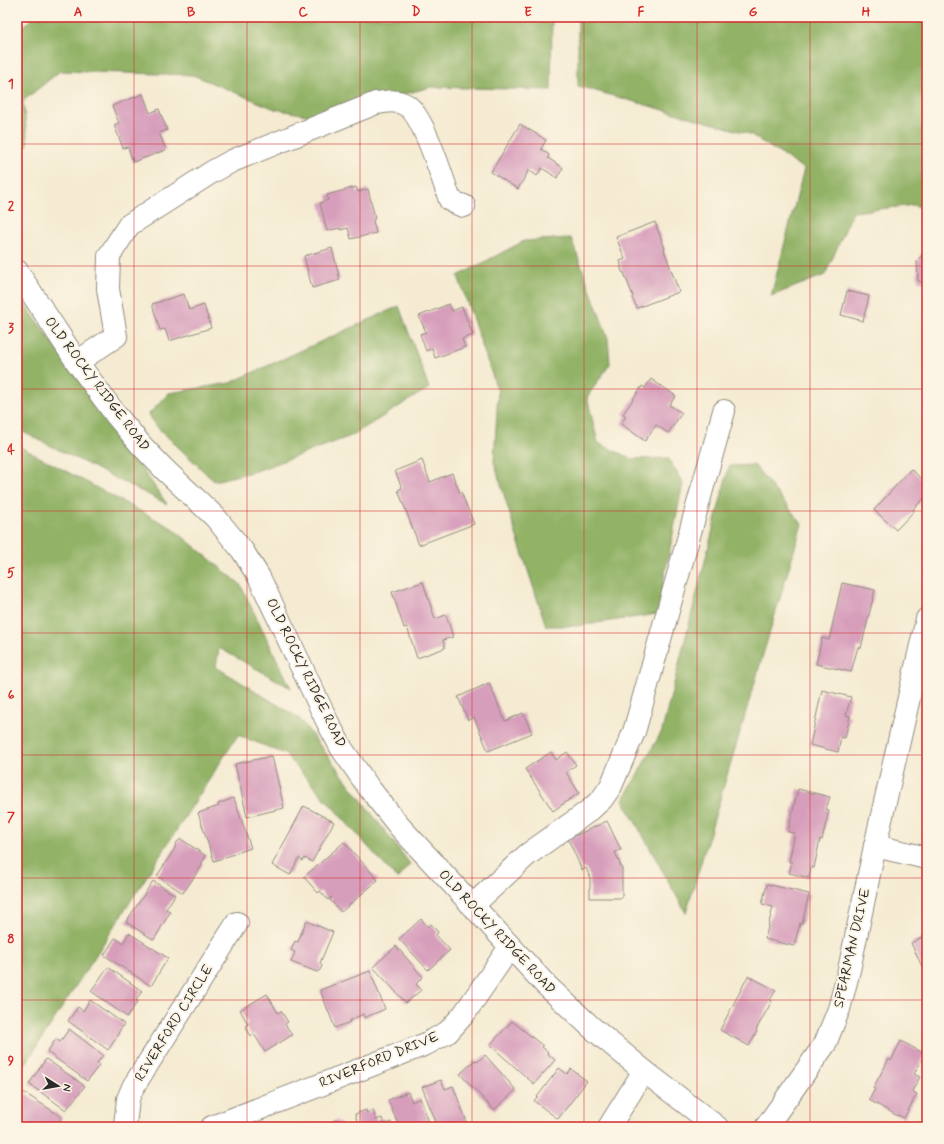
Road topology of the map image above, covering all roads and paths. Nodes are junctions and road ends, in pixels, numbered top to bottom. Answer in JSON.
{"nodes":[{"id":1,"x":464,"y":206,"type":"dead end"},
{"id":2,"x":17,"y":272,"type":"edge"},
{"id":3,"x":77,"y":362,"type":"junction"},
{"id":4,"x":724,"y":411,"type":"dead end"},
{"id":5,"x":927,"y":619,"type":"edge"},
{"id":6,"x":875,"y":846,"type":"junction"},
{"id":7,"x":927,"y":858,"type":"edge"},
{"id":8,"x":472,"y":906,"type":"junction"},
{"id":9,"x":237,"y":923,"type":"dead end"},
{"id":10,"x":510,"y":947,"type":"junction"},
{"id":11,"x":644,"y":1071,"type":"junction"},
{"id":12,"x":126,"y":1127,"type":"edge"},
{"id":13,"x":212,"y":1127,"type":"edge"},
{"id":14,"x":609,"y":1127,"type":"edge"},
{"id":15,"x":718,"y":1127,"type":"edge"},
{"id":16,"x":766,"y":1127,"type":"edge"}],
"edges":[{"from":1,"to":3,"type":"street"},
{"from":2,"to":3,"type":"street","name":"OLD ROCKY RIDGE ROAD"},
{"from":3,"to":8,"type":"street","name":"OLD ROCKY RIDGE ROAD"},
{"from":4,"to":8,"type":"street"},
{"from":5,"to":6,"type":"street","name":"SPEARMAN DRIVE"},
{"from":6,"to":7,"type":"street"},
{"from":6,"to":16,"type":"street","name":"SPEARMAN DRIVE"},
{"from":8,"to":10,"type":"street","name":"OLD ROCKY RIDGE ROAD"},
{"from":9,"to":12,"type":"street","name":"RIVERFORD CIRCLE"},
{"from":10,"to":11,"type":"street","name":"OLD ROCKY RIDGE ROAD"},
{"from":10,"to":13,"type":"street","name":"RIVERFORD DRIVE"},
{"from":11,"to":14,"type":"street"},
{"from":11,"to":15,"type":"street","name":"OLD ROCKY RIDGE ROAD"}]}
